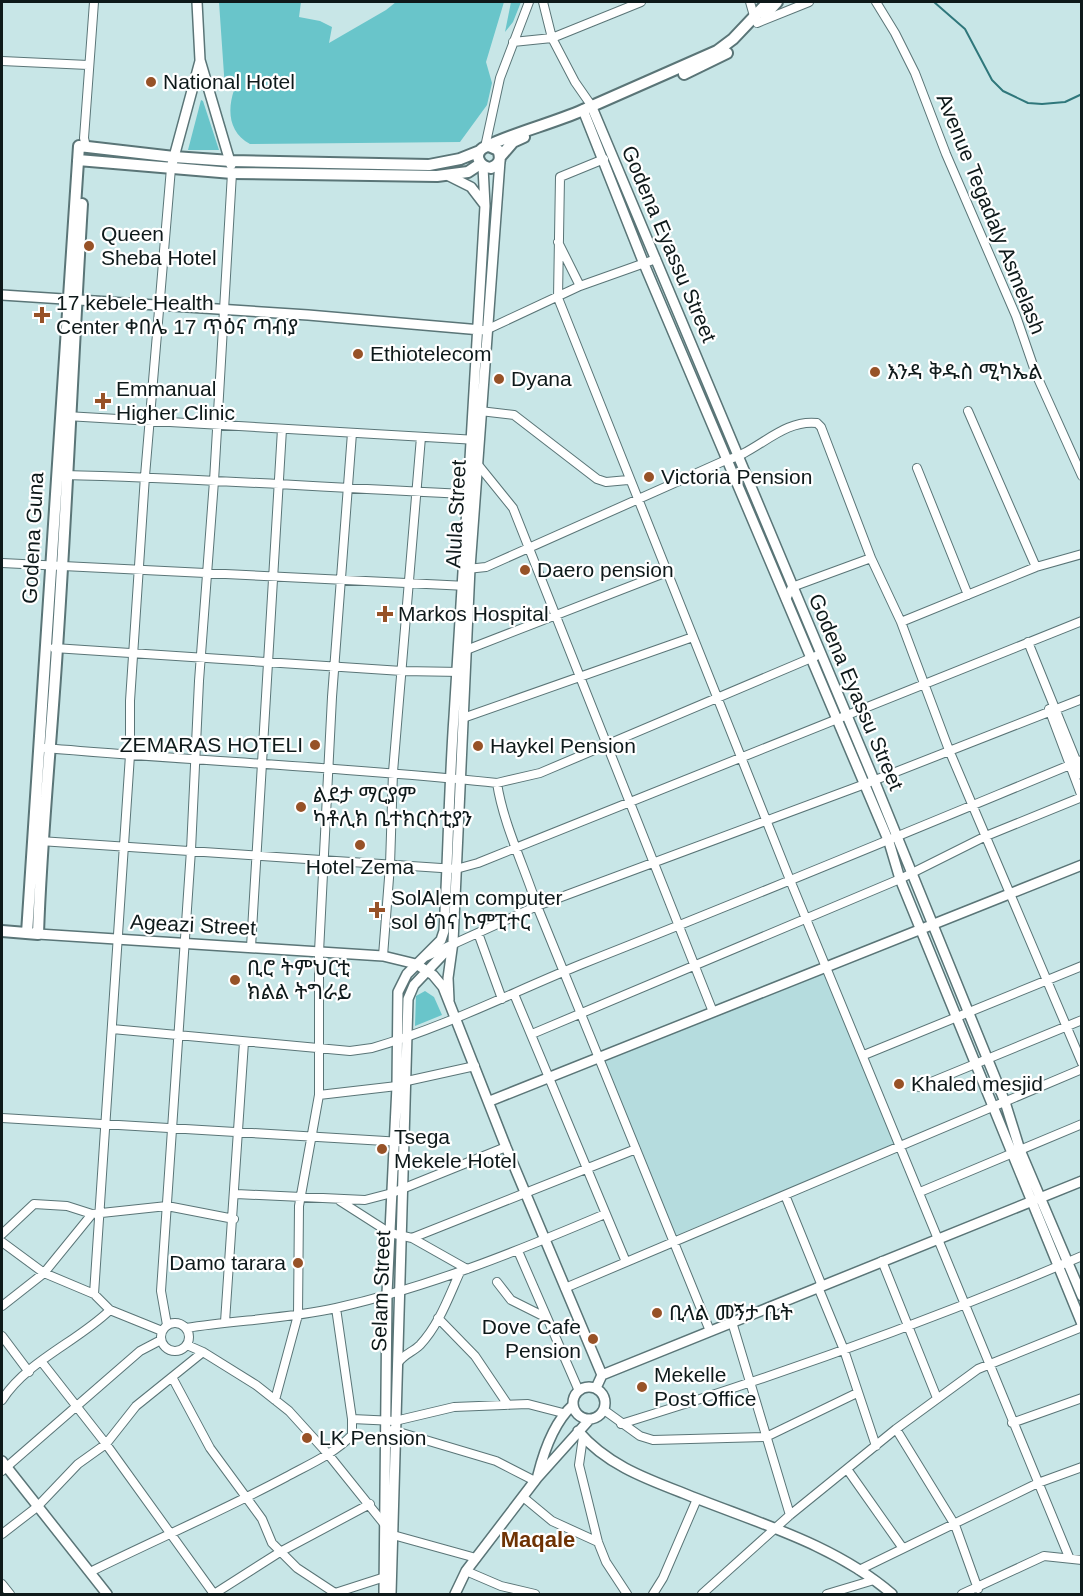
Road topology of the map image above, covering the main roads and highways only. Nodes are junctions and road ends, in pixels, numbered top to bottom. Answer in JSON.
{"nodes":[{"id":1,"x":768,"y":2,"type":"edge"},
{"id":2,"x":777,"y":2,"type":"edge"},
{"id":3,"x":756,"y":19,"type":"junction"},
{"id":4,"x":588,"y":110,"type":"junction"},
{"id":5,"x":485,"y":148,"type":"junction"},
{"id":6,"x":500,"y":159,"type":"junction"},
{"id":7,"x":81,"y":160,"type":"junction"},
{"id":8,"x":172,"y":163,"type":"junction"},
{"id":9,"x":482,"y":165,"type":"junction"},
{"id":10,"x":296,"y":167,"type":"junction"},
{"id":11,"x":61,"y":475,"type":"junction"},
{"id":12,"x":52,"y":648,"type":"junction"},
{"id":13,"x":2,"y":931,"type":"edge"},
{"id":14,"x":32,"y":934,"type":"joint"}],
"edges":[{"from":1,"to":3,"type":"main road"},
{"from":2,"to":3,"type":"main road"},
{"from":3,"to":4,"type":"main road"},
{"from":4,"to":5,"type":"main road"},
{"from":4,"to":6,"type":"main road"},
{"from":5,"to":6,"type":"main road"},
{"from":5,"to":9,"type":"main road"},
{"from":5,"to":10,"type":"main road"},
{"from":6,"to":9,"type":"main road"},
{"from":7,"to":8,"type":"main road"},
{"from":7,"to":8,"type":"main road","name":"Godena Guna"},
{"from":7,"to":11,"type":"main road","name":"Godena Guna"},
{"from":8,"to":10,"type":"main road"},
{"from":8,"to":10,"type":"main road"},
{"from":9,"to":10,"type":"main road"},
{"from":11,"to":12,"type":"main road","name":"Godena Guna"},
{"from":11,"to":12,"type":"main road","name":"Godena Guna"},
{"from":12,"to":14,"type":"main road","name":"Godena Guna"},
{"from":13,"to":14,"type":"main road","name":"Ageazi Street"}]}
